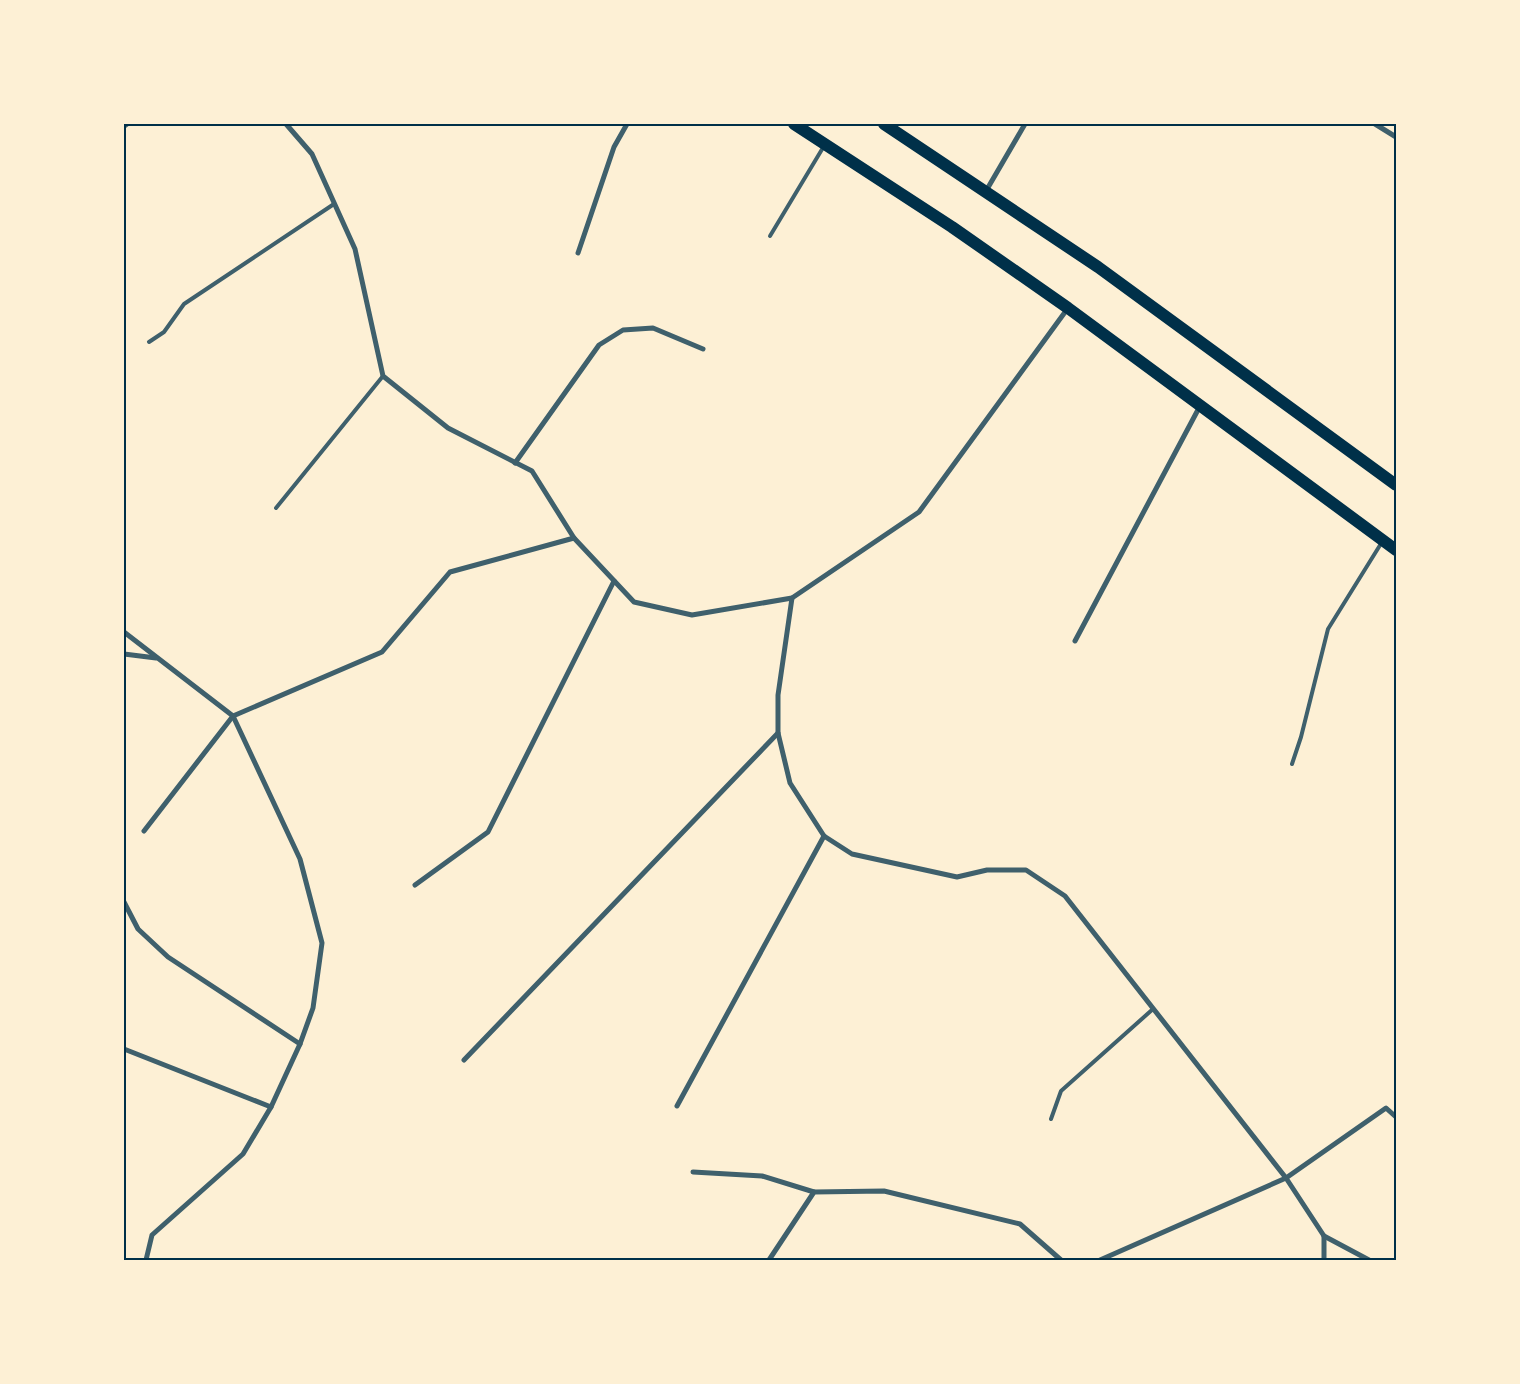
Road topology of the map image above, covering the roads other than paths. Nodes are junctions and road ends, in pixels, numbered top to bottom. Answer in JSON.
{"nodes":[{"id":1,"x":128,"y":124,"type":"edge"},
{"id":2,"x":286,"y":124,"type":"edge"},
{"id":3,"x":628,"y":124,"type":"edge"},
{"id":4,"x":794,"y":124,"type":"edge"},
{"id":5,"x":884,"y":124,"type":"edge"},
{"id":6,"x":1025,"y":124,"type":"edge"},
{"id":7,"x":1375,"y":124,"type":"edge"},
{"id":8,"x":124,"y":127,"type":"edge"},
{"id":9,"x":1396,"y":137,"type":"edge"},
{"id":10,"x":826,"y":144,"type":"junction"},
{"id":11,"x":986,"y":191,"type":"junction"},
{"id":12,"x":334,"y":204,"type":"junction"},
{"id":13,"x":770,"y":236,"type":"dead end"},
{"id":14,"x":578,"y":253,"type":"dead end"},
{"id":15,"x":1068,"y":308,"type":"junction"},
{"id":16,"x":149,"y":342,"type":"dead end"},
{"id":17,"x":703,"y":349,"type":"dead end"},
{"id":18,"x":384,"y":376,"type":"junction"},
{"id":19,"x":1200,"y":406,"type":"junction"},
{"id":20,"x":515,"y":462,"type":"junction"},
{"id":21,"x":1396,"y":485,"type":"edge"},
{"id":22,"x":276,"y":508,"type":"dead end"},
{"id":23,"x":574,"y":538,"type":"junction"},
{"id":24,"x":1383,"y":540,"type":"junction"},
{"id":25,"x":1396,"y":550,"type":"edge"},
{"id":26,"x":614,"y":581,"type":"junction"},
{"id":27,"x":792,"y":598,"type":"junction"},
{"id":28,"x":124,"y":632,"type":"edge"},
{"id":29,"x":1075,"y":641,"type":"dead end"},
{"id":30,"x":124,"y":654,"type":"edge"},
{"id":31,"x":157,"y":658,"type":"junction"},
{"id":32,"x":233,"y":716,"type":"junction"},
{"id":33,"x":778,"y":734,"type":"junction"},
{"id":34,"x":1292,"y":764,"type":"dead end"},
{"id":35,"x":144,"y":831,"type":"dead end"},
{"id":36,"x":824,"y":836,"type":"junction"},
{"id":37,"x":414,"y":885,"type":"dead end"},
{"id":38,"x":124,"y":902,"type":"edge"},
{"id":39,"x":1153,"y":1009,"type":"junction"},
{"id":40,"x":300,"y":1044,"type":"junction"},
{"id":41,"x":124,"y":1049,"type":"edge"},
{"id":42,"x":464,"y":1060,"type":"dead end"},
{"id":43,"x":677,"y":1106,"type":"dead end"},
{"id":44,"x":271,"y":1107,"type":"junction"},
{"id":45,"x":1396,"y":1117,"type":"edge"},
{"id":46,"x":1051,"y":1119,"type":"dead end"},
{"id":47,"x":693,"y":1172,"type":"dead end"},
{"id":48,"x":1286,"y":1178,"type":"junction"},
{"id":49,"x":814,"y":1192,"type":"junction"},
{"id":50,"x":1324,"y":1236,"type":"junction"},
{"id":51,"x":146,"y":1260,"type":"edge"},
{"id":52,"x":769,"y":1260,"type":"edge"},
{"id":53,"x":1061,"y":1260,"type":"edge"},
{"id":54,"x":1100,"y":1260,"type":"edge"},
{"id":55,"x":1324,"y":1260,"type":"edge"},
{"id":56,"x":1369,"y":1260,"type":"edge"}],
"edges":[{"from":1,"to":8,"type":"lane"},
{"from":2,"to":12,"type":"street"},
{"from":3,"to":14,"type":"street"},
{"from":4,"to":10,"type":"main road"},
{"from":5,"to":11,"type":"main road"},
{"from":6,"to":11,"type":"street"},
{"from":7,"to":9,"type":"street"},
{"from":10,"to":13,"type":"lane"},
{"from":10,"to":15,"type":"main road"},
{"from":11,"to":21,"type":"main road"},
{"from":12,"to":16,"type":"lane"},
{"from":12,"to":18,"type":"street"},
{"from":15,"to":19,"type":"main road"},
{"from":15,"to":27,"type":"street"},
{"from":17,"to":20,"type":"street"},
{"from":18,"to":20,"type":"street"},
{"from":18,"to":22,"type":"lane"},
{"from":19,"to":24,"type":"main road"},
{"from":19,"to":29,"type":"street"},
{"from":20,"to":23,"type":"street"},
{"from":23,"to":26,"type":"street"},
{"from":23,"to":32,"type":"street"},
{"from":24,"to":25,"type":"main road"},
{"from":24,"to":34,"type":"lane"},
{"from":26,"to":27,"type":"street"},
{"from":26,"to":37,"type":"street"},
{"from":27,"to":33,"type":"street"},
{"from":28,"to":31,"type":"street"},
{"from":30,"to":31,"type":"street"},
{"from":31,"to":32,"type":"street"},
{"from":32,"to":35,"type":"street"},
{"from":32,"to":40,"type":"street"},
{"from":33,"to":36,"type":"street"},
{"from":33,"to":42,"type":"street"},
{"from":36,"to":39,"type":"street"},
{"from":36,"to":43,"type":"street"},
{"from":38,"to":40,"type":"street"},
{"from":39,"to":46,"type":"lane"},
{"from":39,"to":48,"type":"street"},
{"from":40,"to":44,"type":"street"},
{"from":41,"to":44,"type":"street"},
{"from":44,"to":51,"type":"street"},
{"from":45,"to":48,"type":"street"},
{"from":47,"to":49,"type":"street"},
{"from":48,"to":50,"type":"street"},
{"from":48,"to":54,"type":"street"},
{"from":49,"to":52,"type":"street"},
{"from":49,"to":53,"type":"street"},
{"from":50,"to":55,"type":"street"},
{"from":50,"to":56,"type":"street"}]}
